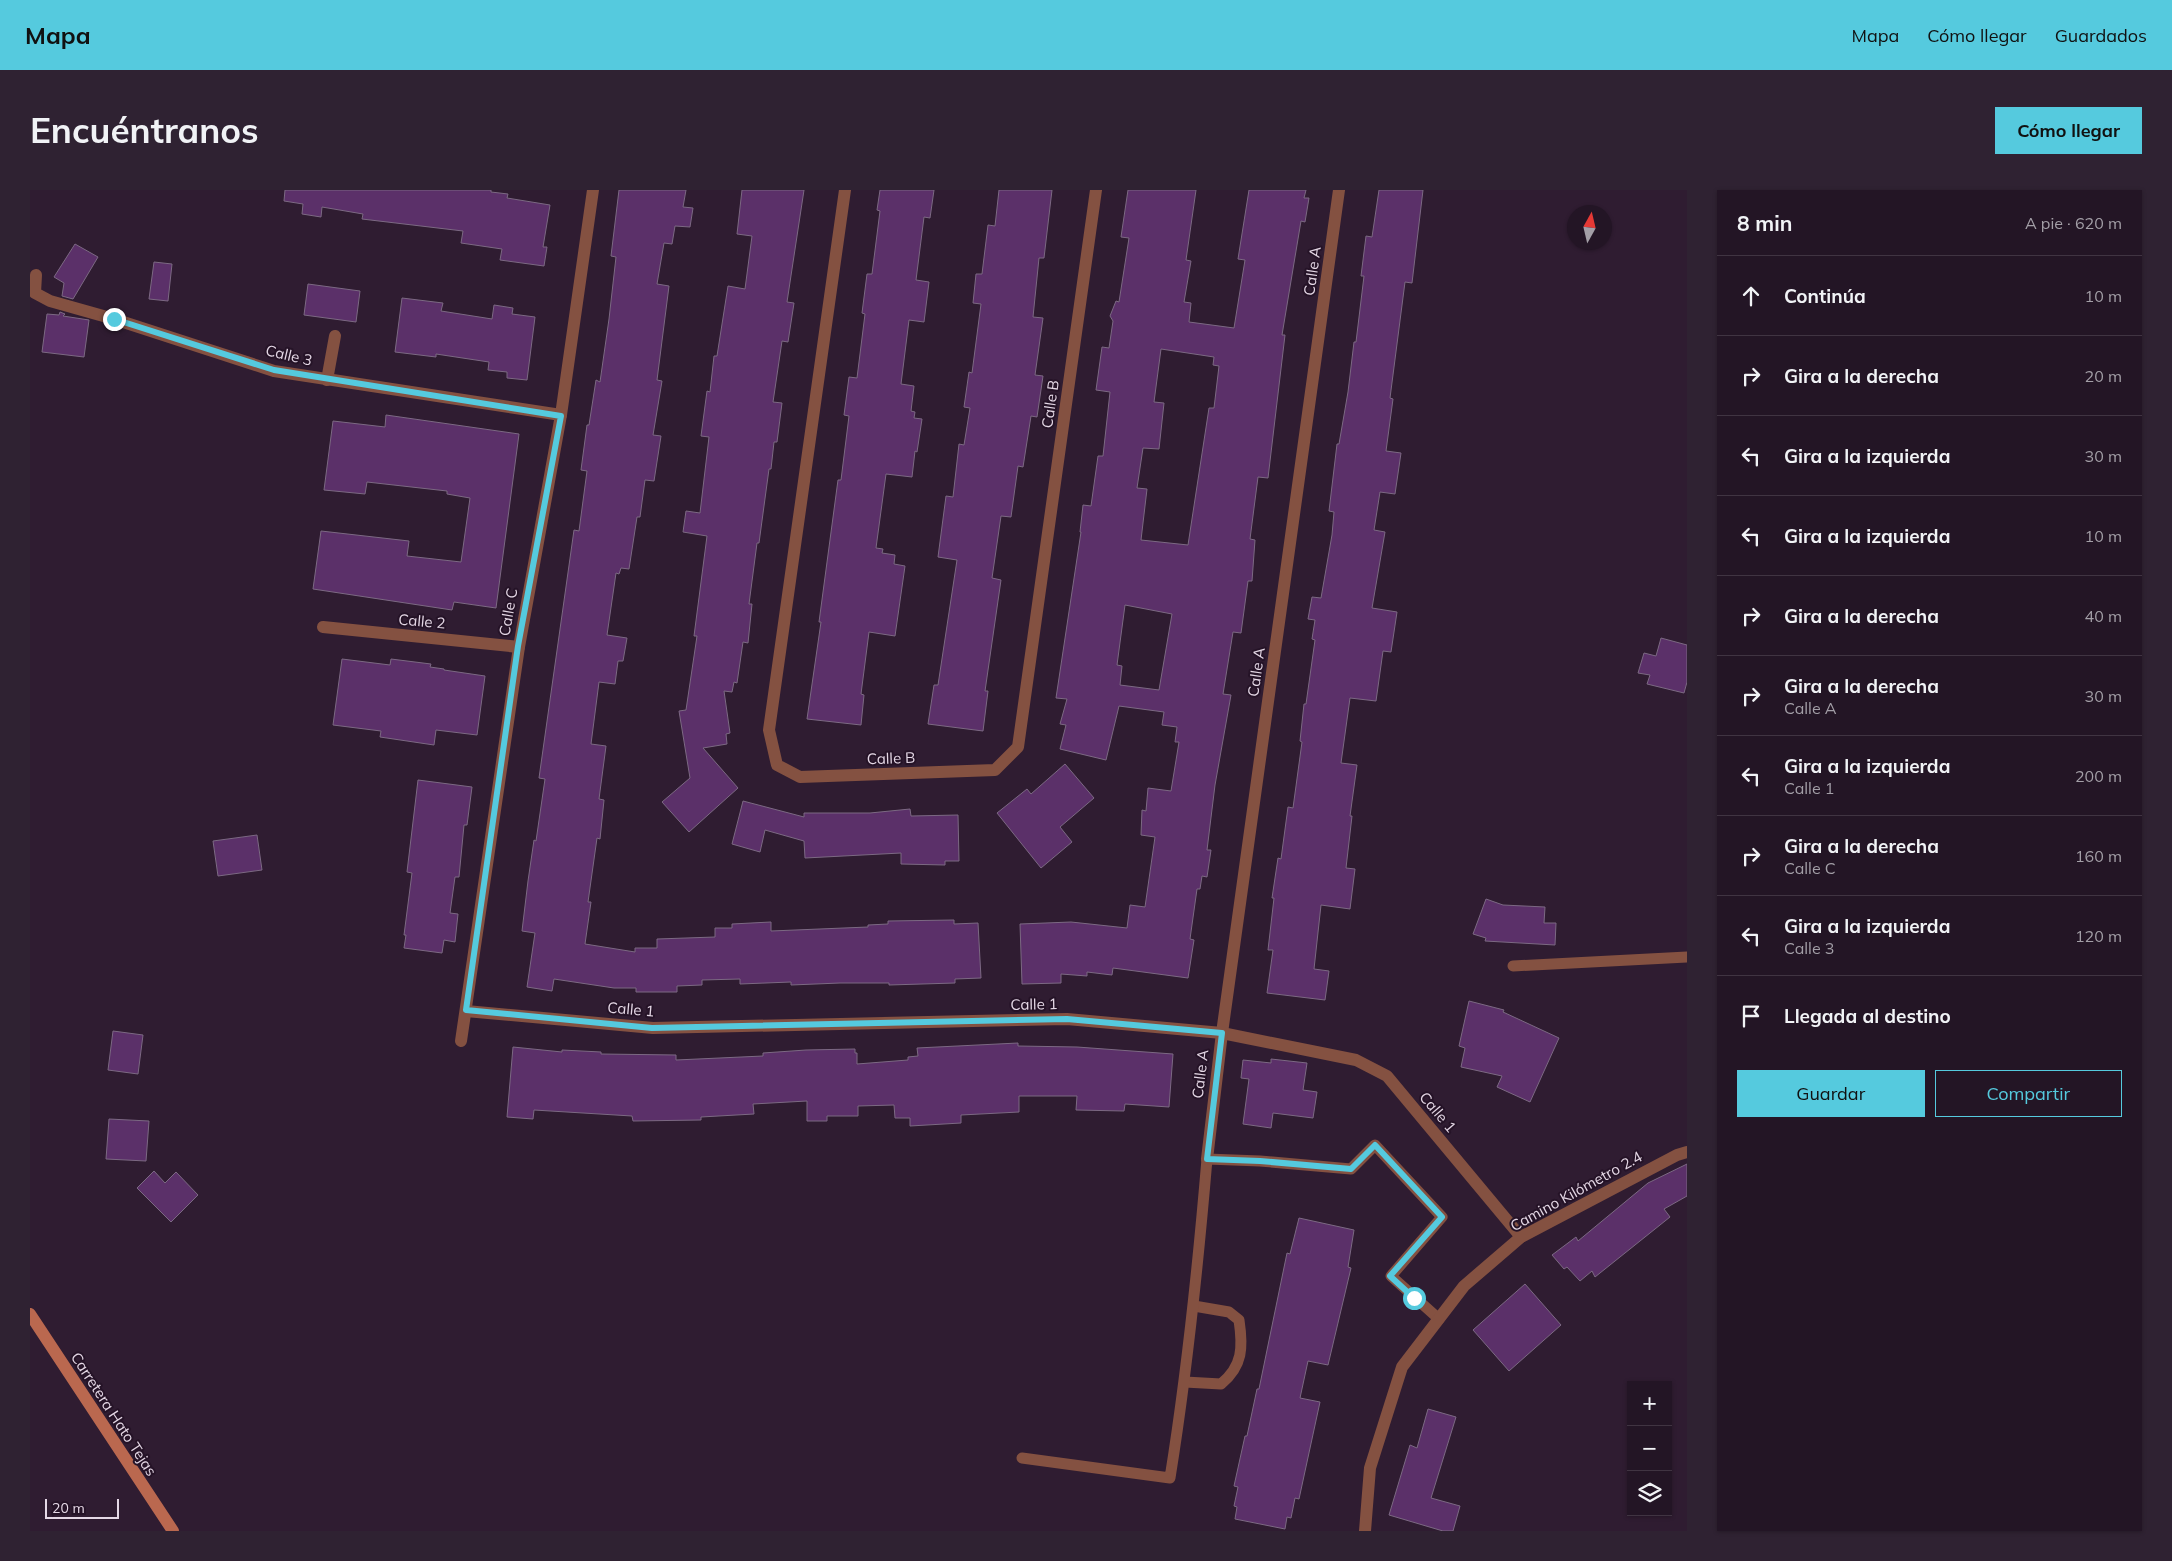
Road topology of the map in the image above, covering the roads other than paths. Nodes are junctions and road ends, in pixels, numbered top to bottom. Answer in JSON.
{"nodes":[{"id":1,"x":593,"y":190,"type":"edge"},
{"id":2,"x":845,"y":190,"type":"edge"},
{"id":3,"x":1096,"y":190,"type":"edge"},
{"id":4,"x":1339,"y":190,"type":"edge"},
{"id":5,"x":36,"y":275,"type":"dead end"},
{"id":6,"x":335,"y":336,"type":"dead end"},
{"id":7,"x":327,"y":380,"type":"junction"},
{"id":8,"x":561,"y":416,"type":"junction"},
{"id":9,"x":323,"y":627,"type":"dead end"},
{"id":10,"x":518,"y":646,"type":"junction"},
{"id":11,"x":1687,"y":957,"type":"edge"},
{"id":12,"x":1513,"y":966,"type":"dead end"},
{"id":13,"x":466,"y":1010,"type":"junction"},
{"id":14,"x":1222,"y":1033,"type":"junction"},
{"id":15,"x":461,"y":1040,"type":"dead end"},
{"id":16,"x":1687,"y":1152,"type":"edge"},
{"id":17,"x":1207,"y":1159,"type":"junction"},
{"id":18,"x":1521,"y":1237,"type":"junction"},
{"id":19,"x":1194,"y":1306,"type":"junction"},
{"id":20,"x":30,"y":1314,"type":"edge"},
{"id":21,"x":1439,"y":1318,"type":"junction"},
{"id":22,"x":1184,"y":1382,"type":"junction"},
{"id":23,"x":1022,"y":1458,"type":"dead end"},
{"id":24,"x":173,"y":1531,"type":"edge"},
{"id":25,"x":1365,"y":1531,"type":"edge"}],
"edges":[{"from":1,"to":8,"type":"street","name":"Calle C"},
{"from":2,"to":3,"type":"street","name":"Calle B"},
{"from":4,"to":14,"type":"street","name":"Calle A"},
{"from":5,"to":7,"type":"street","name":"Calle 3"},
{"from":6,"to":7,"type":"street"},
{"from":7,"to":8,"type":"street","name":"Calle 3"},
{"from":8,"to":10,"type":"street","name":"Calle C"},
{"from":9,"to":10,"type":"street","name":"Calle 2"},
{"from":10,"to":13,"type":"street","name":"Calle C"},
{"from":11,"to":12,"type":"lane"},
{"from":13,"to":14,"type":"street","name":"Calle 1"},
{"from":13,"to":15,"type":"street","name":"Calle C"},
{"from":14,"to":17,"type":"street","name":"Calle A"},
{"from":14,"to":18,"type":"street","name":"Calle 1"},
{"from":16,"to":18,"type":"street","name":"Camino Kilómetro 2.4"},
{"from":17,"to":19,"type":"lane"},
{"from":17,"to":21,"type":"lane"},
{"from":18,"to":21,"type":"street","name":"Camino Kilómetro 2.4"},
{"from":19,"to":22,"type":"lane"},
{"from":19,"to":22,"type":"lane"},
{"from":20,"to":24,"type":"street","name":"Carretera Hato Tejas"},
{"from":21,"to":25,"type":"street","name":"Camino Kilómetro 2.4"},
{"from":22,"to":23,"type":"lane"}]}
